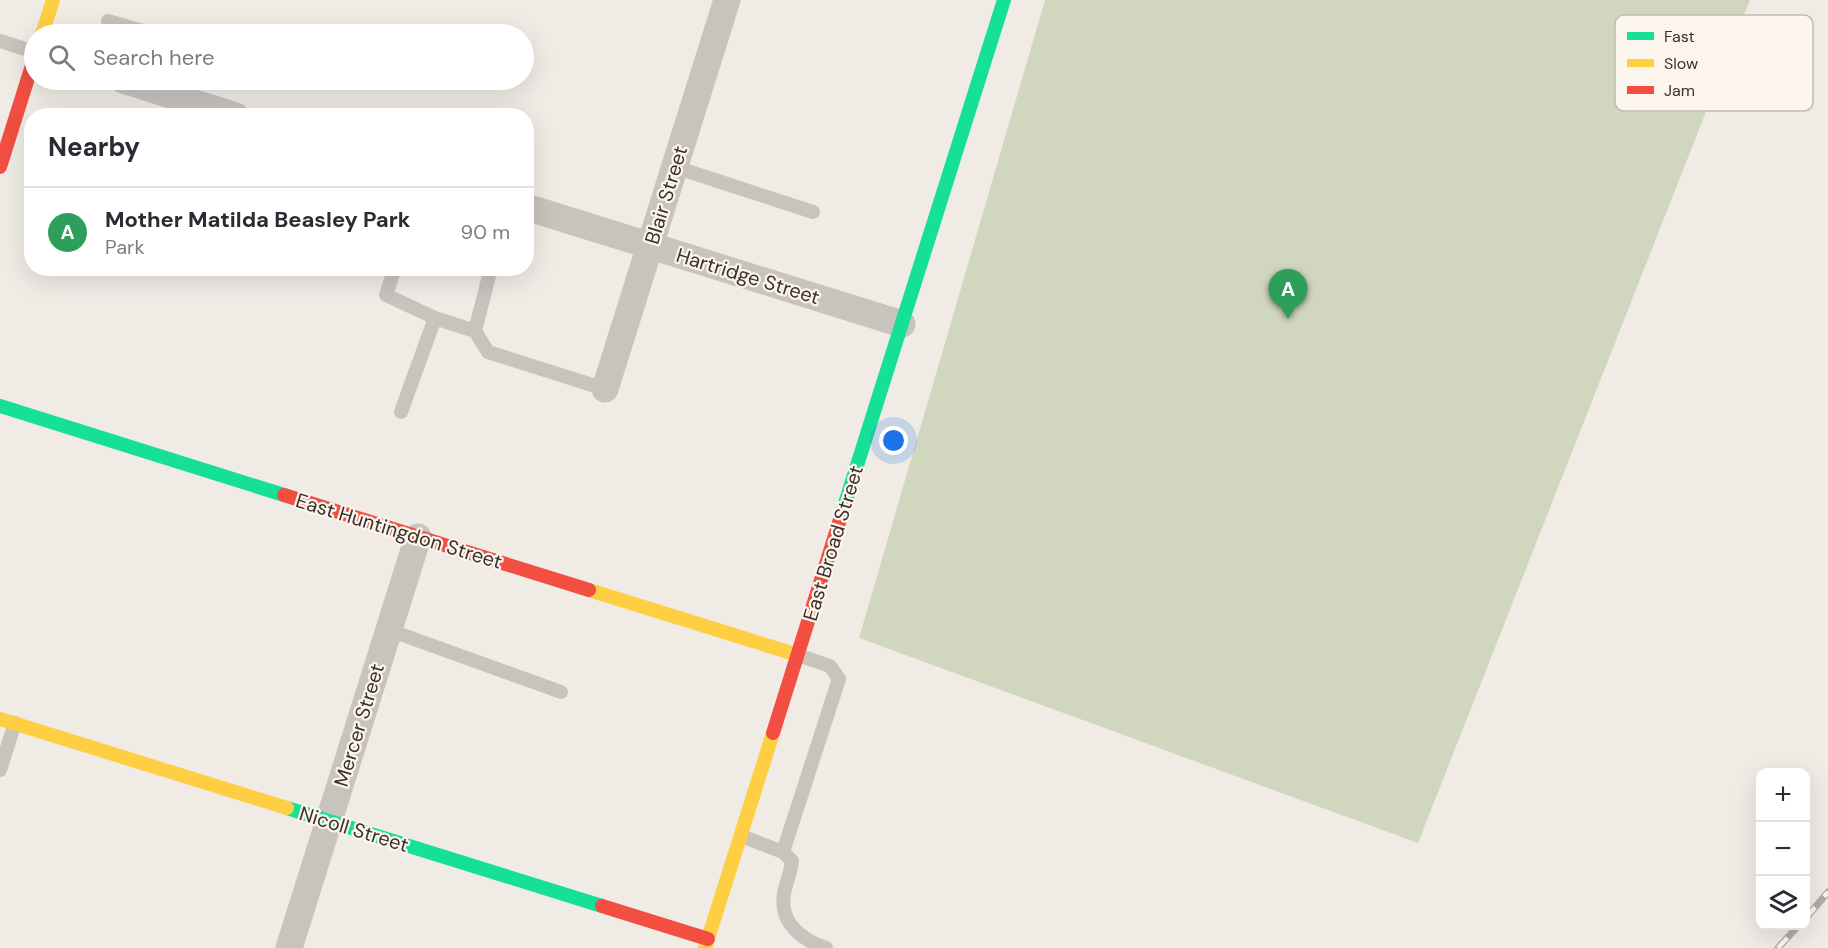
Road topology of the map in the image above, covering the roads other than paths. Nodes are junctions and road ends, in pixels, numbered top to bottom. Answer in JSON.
{"nodes":[{"id":1,"x":53,"y":0,"type":"edge"},
{"id":2,"x":727,"y":0,"type":"edge"},
{"id":3,"x":1004,"y":0,"type":"edge"},
{"id":4,"x":108,"y":21,"type":"dead end"},
{"id":5,"x":45,"y":24,"type":"edge"},
{"id":6,"x":118,"y":24,"type":"edge"},
{"id":7,"x":0,"y":41,"type":"edge"},
{"id":8,"x":24,"y":49,"type":"edge"},
{"id":9,"x":24,"y":90,"type":"edge"},
{"id":10,"x":178,"y":90,"type":"edge"},
{"id":11,"x":218,"y":108,"type":"edge"},
{"id":12,"x":0,"y":167,"type":"edge"},
{"id":13,"x":675,"y":167,"type":"junction"},
{"id":14,"x":534,"y":210,"type":"edge"},
{"id":15,"x":813,"y":212,"type":"dead end"},
{"id":16,"x":650,"y":246,"type":"junction"},
{"id":17,"x":392,"y":276,"type":"edge"},
{"id":18,"x":489,"y":276,"type":"edge"},
{"id":19,"x":435,"y":318,"type":"junction"},
{"id":20,"x":902,"y":324,"type":"junction"},
{"id":21,"x":475,"y":331,"type":"junction"},
{"id":22,"x":604,"y":389,"type":"joint"},
{"id":23,"x":0,"y":406,"type":"edge"},
{"id":24,"x":401,"y":412,"type":"dead end"},
{"id":25,"x":418,"y":537,"type":"junction"},
{"id":26,"x":389,"y":630,"type":"junction"},
{"id":27,"x":798,"y":655,"type":"junction"},
{"id":28,"x":561,"y":692,"type":"dead end"},
{"id":29,"x":0,"y":719,"type":"edge"},
{"id":30,"x":15,"y":723,"type":"junction"},
{"id":31,"x":0,"y":770,"type":"edge"},
{"id":32,"x":329,"y":821,"type":"junction"},
{"id":33,"x":741,"y":836,"type":"junction"},
{"id":34,"x":783,"y":852,"type":"junction"},
{"id":35,"x":707,"y":944,"type":"edge"},
{"id":36,"x":294,"y":947,"type":"edge"},
{"id":37,"x":826,"y":948,"type":"edge"}],
"edges":[{"from":1,"to":5,"type":"street"},
{"from":2,"to":13,"type":"street","name":"Blair Street"},
{"from":3,"to":20,"type":"street","name":"East Broad Street"},
{"from":4,"to":6,"type":"lane"},
{"from":7,"to":8,"type":"lane"},
{"from":9,"to":12,"type":"street"},
{"from":10,"to":11,"type":"street"},
{"from":13,"to":15,"type":"lane"},
{"from":13,"to":16,"type":"street","name":"Blair Street"},
{"from":14,"to":16,"type":"street","name":"Hartridge Street"},
{"from":16,"to":20,"type":"street","name":"Hartridge Street"},
{"from":16,"to":22,"type":"street","name":"Blair Street"},
{"from":17,"to":19,"type":"lane"},
{"from":18,"to":21,"type":"lane"},
{"from":19,"to":21,"type":"lane"},
{"from":19,"to":24,"type":"lane"},
{"from":20,"to":27,"type":"street","name":"East Broad Street"},
{"from":21,"to":22,"type":"lane"},
{"from":23,"to":25,"type":"street","name":"East Huntingdon Street"},
{"from":25,"to":26,"type":"street","name":"Mercer Street"},
{"from":25,"to":27,"type":"street","name":"East Huntingdon Street"},
{"from":26,"to":28,"type":"lane"},
{"from":26,"to":32,"type":"street","name":"Mercer Street"},
{"from":27,"to":33,"type":"street","name":"East Broad Street"},
{"from":27,"to":34,"type":"lane"},
{"from":29,"to":30,"type":"street","name":"Nicoll Street"},
{"from":30,"to":31,"type":"lane"},
{"from":30,"to":32,"type":"street","name":"Nicoll Street"},
{"from":32,"to":35,"type":"street","name":"Nicoll Street"},
{"from":32,"to":36,"type":"street","name":"Mercer Street"},
{"from":33,"to":34,"type":"lane"},
{"from":33,"to":35,"type":"street","name":"East Broad Street"},
{"from":34,"to":37,"type":"lane"}]}
